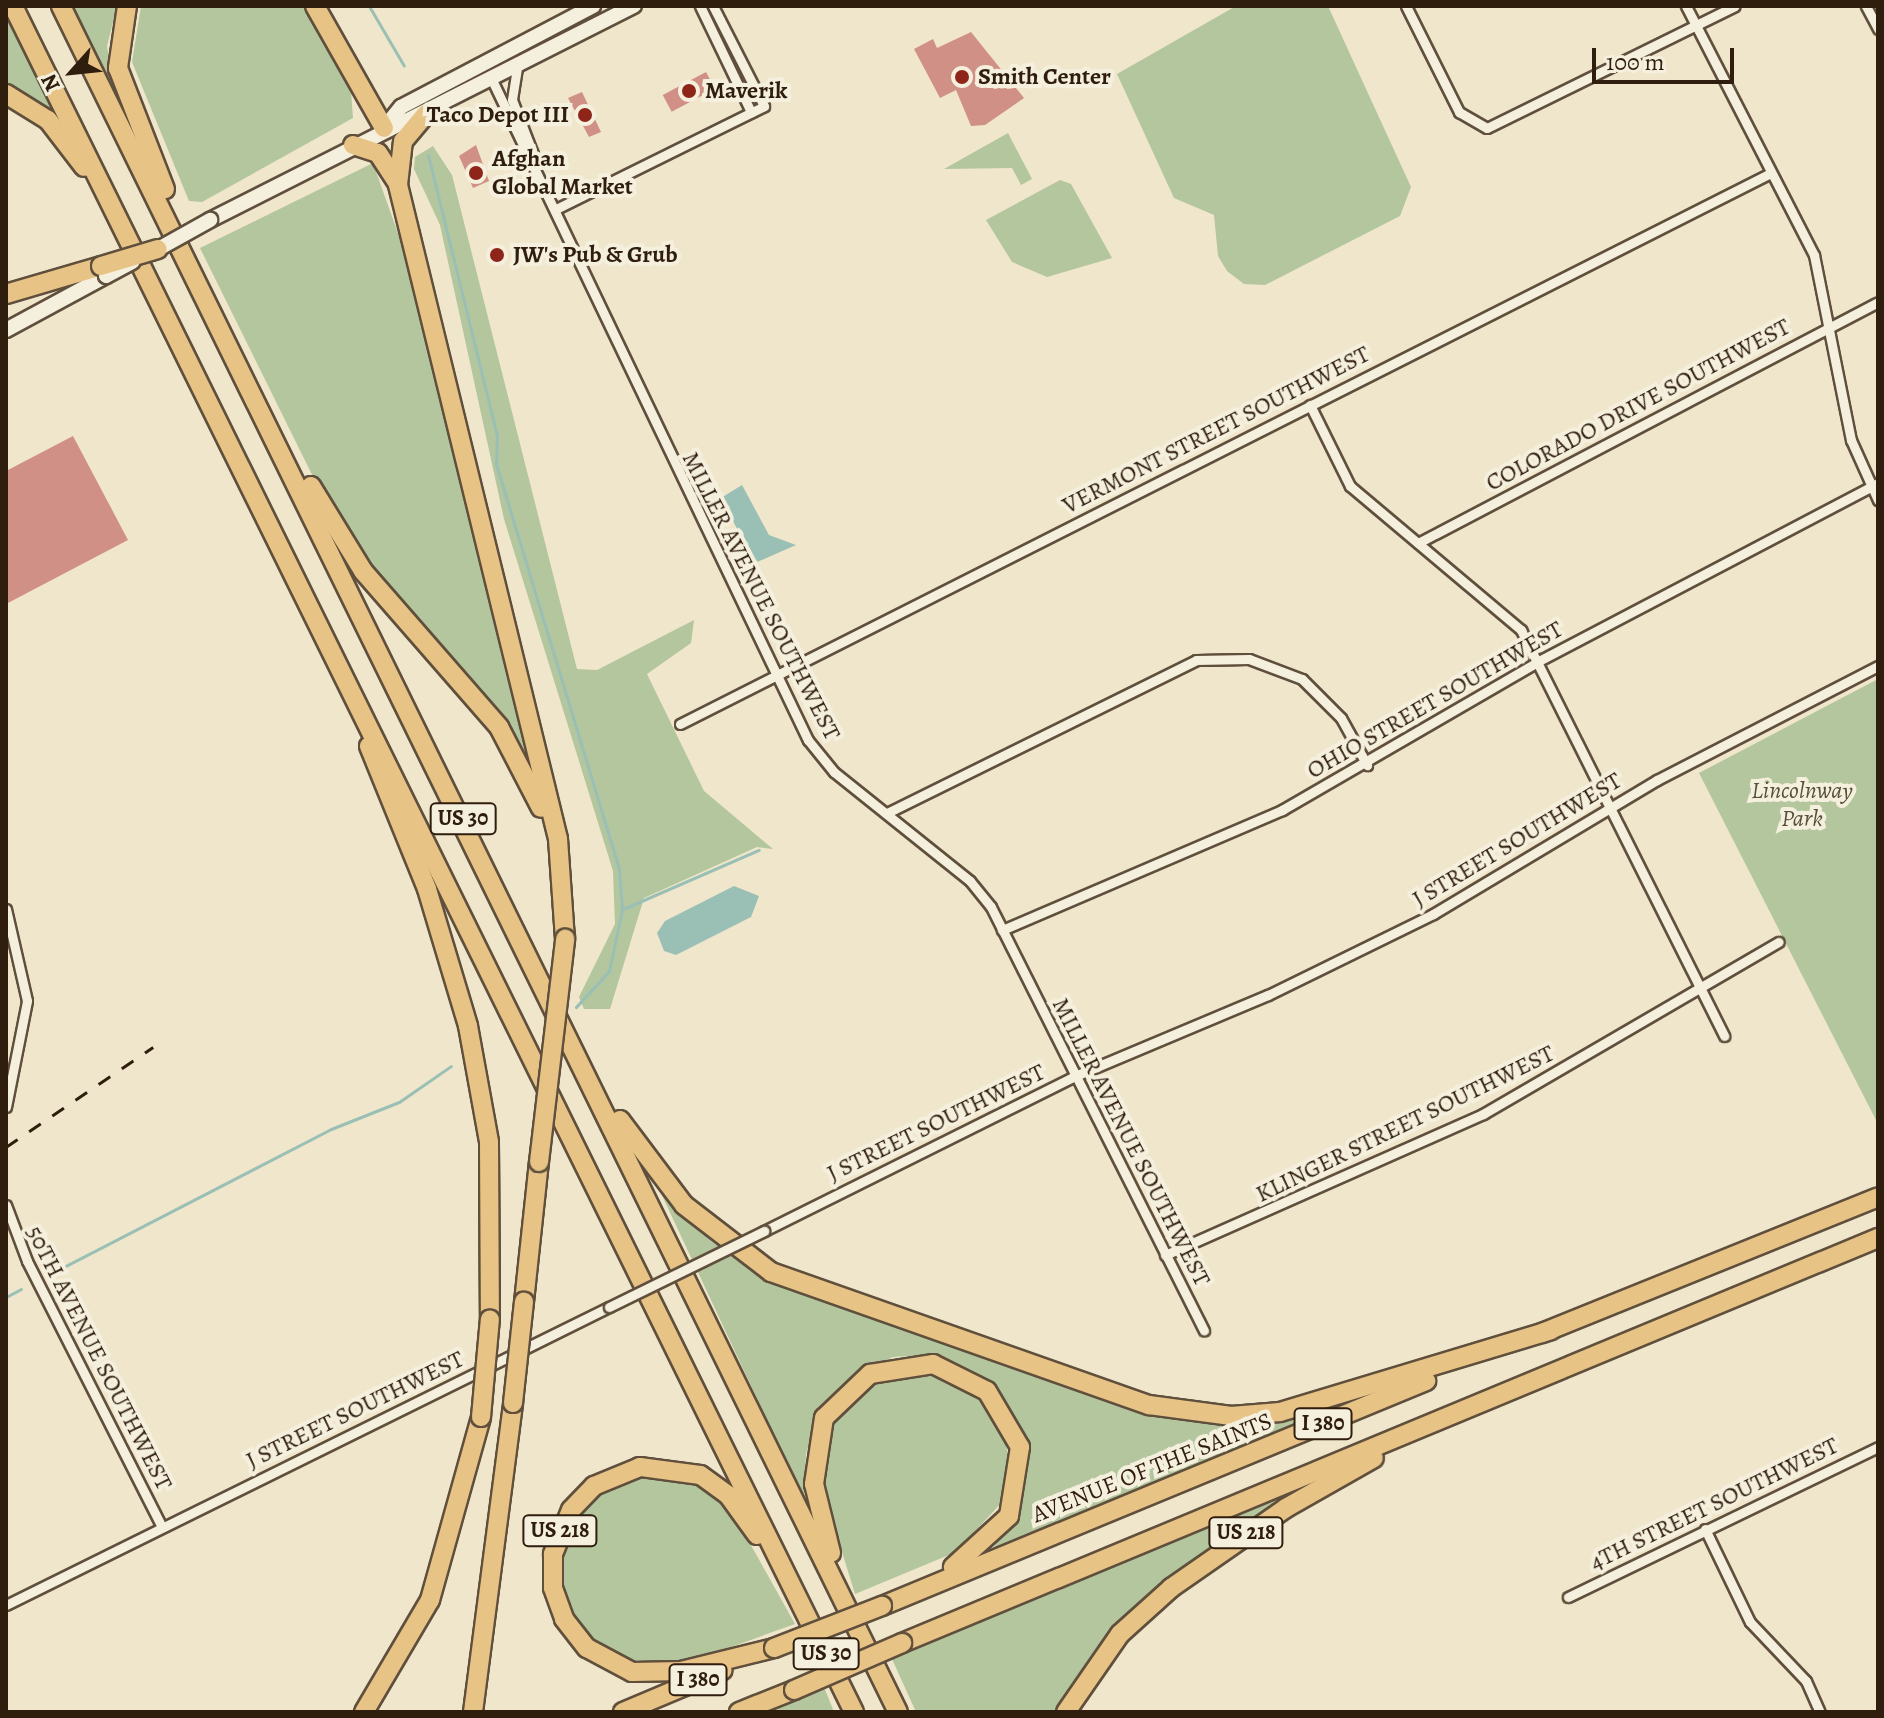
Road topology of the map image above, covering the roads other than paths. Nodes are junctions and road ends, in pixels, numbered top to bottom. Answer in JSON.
{"nodes":[{"id":1,"x":13,"y":6,"type":"edge"},
{"id":2,"x":61,"y":6,"type":"edge"},
{"id":3,"x":127,"y":6,"type":"edge"},
{"id":4,"x":315,"y":6,"type":"edge"},
{"id":5,"x":328,"y":6,"type":"edge"},
{"id":6,"x":593,"y":6,"type":"edge"},
{"id":7,"x":634,"y":6,"type":"edge"},
{"id":8,"x":700,"y":6,"type":"edge"},
{"id":9,"x":713,"y":6,"type":"edge"},
{"id":10,"x":1406,"y":6,"type":"edge"},
{"id":11,"x":1686,"y":6,"type":"edge"},
{"id":12,"x":1735,"y":6,"type":"edge"},
{"id":13,"x":1866,"y":6,"type":"edge"},
{"id":14,"x":1696,"y":26,"type":"junction"},
{"id":15,"x":1878,"y":29,"type":"edge"},
{"id":16,"x":522,"y":43,"type":"junction"},
{"id":17,"x":517,"y":68,"type":"junction"},
{"id":18,"x":492,"y":80,"type":"junction"},
{"id":19,"x":6,"y":94,"type":"edge"},
{"id":20,"x":751,"y":112,"type":"junction"},
{"id":21,"x":426,"y":114,"type":"junction"},
{"id":22,"x":384,"y":128,"type":"junction"},
{"id":23,"x":353,"y":145,"type":"junction"},
{"id":24,"x":535,"y":163,"type":"junction"},
{"id":25,"x":1771,"y":173,"type":"junction"},
{"id":26,"x":398,"y":185,"type":"junction"},
{"id":27,"x":108,"y":198,"type":"junction"},
{"id":28,"x":556,"y":209,"type":"junction"},
{"id":29,"x":158,"y":249,"type":"joint"},
{"id":30,"x":103,"y":271,"type":"junction"},
{"id":31,"x":6,"y":294,"type":"edge"},
{"id":32,"x":1878,"y":302,"type":"edge"},
{"id":33,"x":1830,"y":327,"type":"junction"},
{"id":34,"x":221,"y":329,"type":"junction"},
{"id":35,"x":6,"y":330,"type":"edge"},
{"id":36,"x":251,"y":389,"type":"junction"},
{"id":37,"x":1310,"y":405,"type":"junction"},
{"id":38,"x":1874,"y":484,"type":"edge"},
{"id":39,"x":1878,"y":500,"type":"edge"},
{"id":40,"x":1418,"y":543,"type":"junction"},
{"id":41,"x":329,"y":643,"type":"junction"},
{"id":42,"x":1537,"y":662,"type":"junction"},
{"id":43,"x":1878,"y":666,"type":"edge"},
{"id":44,"x":775,"y":676,"type":"junction"},
{"id":45,"x":680,"y":724,"type":"dead end"},
{"id":46,"x":1367,"y":765,"type":"junction"},
{"id":47,"x":1610,"y":809,"type":"junction"},
{"id":48,"x":887,"y":813,"type":"junction"},
{"id":49,"x":559,"y":860,"type":"junction"},
{"id":50,"x":6,"y":909,"type":"edge"},
{"id":51,"x":1002,"y":930,"type":"junction"},
{"id":52,"x":1779,"y":942,"type":"dead end"},
{"id":53,"x":533,"y":961,"type":"junction"},
{"id":54,"x":1700,"y":988,"type":"junction"},
{"id":55,"x":1724,"y":1036,"type":"dead end"},
{"id":56,"x":1075,"y":1076,"type":"junction"},
{"id":57,"x":6,"y":1107,"type":"edge"},
{"id":58,"x":1878,"y":1197,"type":"edge"},
{"id":59,"x":6,"y":1205,"type":"edge"},
{"id":60,"x":1878,"y":1238,"type":"edge"},
{"id":61,"x":1165,"y":1255,"type":"junction"},
{"id":62,"x":1551,"y":1330,"type":"junction"},
{"id":63,"x":1204,"y":1331,"type":"dead end"},
{"id":64,"x":1470,"y":1409,"type":"junction"},
{"id":65,"x":1878,"y":1447,"type":"edge"},
{"id":66,"x":162,"y":1527,"type":"junction"},
{"id":67,"x":1705,"y":1529,"type":"junction"},
{"id":68,"x":906,"y":1595,"type":"junction"},
{"id":69,"x":797,"y":1596,"type":"junction"},
{"id":70,"x":1568,"y":1597,"type":"dead end"},
{"id":71,"x":6,"y":1605,"type":"edge"},
{"id":72,"x":861,"y":1634,"type":"junction"},
{"id":73,"x":774,"y":1648,"type":"junction"},
{"id":74,"x":794,"y":1690,"type":"junction"},
{"id":75,"x":364,"y":1712,"type":"edge"},
{"id":76,"x":473,"y":1712,"type":"edge"},
{"id":77,"x":623,"y":1712,"type":"edge"},
{"id":78,"x":739,"y":1712,"type":"edge"},
{"id":79,"x":751,"y":1712,"type":"edge"},
{"id":80,"x":853,"y":1712,"type":"edge"},
{"id":81,"x":898,"y":1712,"type":"edge"},
{"id":82,"x":1066,"y":1712,"type":"edge"},
{"id":83,"x":1820,"y":1712,"type":"edge"}],
"edges":[{"from":1,"to":27,"type":"highway","number":"US 30"},
{"from":2,"to":34,"type":"highway","number":"US 30"},
{"from":3,"to":34,"type":"highway"},
{"from":4,"to":22,"type":"highway"},
{"from":5,"to":22,"type":"highway"},
{"from":6,"to":16,"type":"main road"},
{"from":7,"to":17,"type":"main road"},
{"from":8,"to":20,"type":"street"},
{"from":9,"to":20,"type":"street"},
{"from":10,"to":14,"type":"street"},
{"from":11,"to":14,"type":"street"},
{"from":12,"to":14,"type":"street"},
{"from":13,"to":15,"type":"street"},
{"from":14,"to":25,"type":"street"},
{"from":16,"to":18,"type":"main road"},
{"from":16,"to":22,"type":"main road"},
{"from":17,"to":18,"type":"main road"},
{"from":17,"to":24,"type":"street","name":"MILLER AVENUE SOUTHWEST"},
{"from":18,"to":21,"type":"main road"},
{"from":18,"to":24,"type":"street","name":"MILLER AVENUE SOUTHWEST"},
{"from":19,"to":27,"type":"highway"},
{"from":20,"to":28,"type":"street"},
{"from":21,"to":22,"type":"main road"},
{"from":21,"to":26,"type":"highway"},
{"from":22,"to":23,"type":"main road"},
{"from":23,"to":26,"type":"highway"},
{"from":23,"to":29,"type":"main road","bridge":true},
{"from":24,"to":28,"type":"street","name":"MILLER AVENUE SOUTHWEST"},
{"from":25,"to":33,"type":"street"},
{"from":25,"to":37,"type":"street","name":"VERMONT STREET SOUTHWEST"},
{"from":26,"to":49,"type":"highway"},
{"from":27,"to":41,"type":"highway","number":"US 30"},
{"from":28,"to":44,"type":"street","name":"MILLER AVENUE SOUTHWEST"},
{"from":29,"to":30,"type":"highway","bridge":true},
{"from":30,"to":31,"type":"highway"},
{"from":30,"to":35,"type":"main road"},
{"from":32,"to":33,"type":"street","name":"COLORADO DRIVE SOUTHWEST"},
{"from":33,"to":38,"type":"street"},
{"from":33,"to":40,"type":"street","name":"COLORADO DRIVE SOUTHWEST"},
{"from":34,"to":36,"type":"highway","number":"US 30"},
{"from":36,"to":49,"type":"highway"},
{"from":36,"to":53,"type":"highway","number":"US 30"},
{"from":37,"to":40,"type":"street"},
{"from":37,"to":44,"type":"street","name":"VERMONT STREET SOUTHWEST"},
{"from":38,"to":39,"type":"street"},
{"from":38,"to":42,"type":"street","name":"OHIO STREET SOUTHWEST"},
{"from":40,"to":42,"type":"street"},
{"from":41,"to":69,"type":"highway","number":"US 30"},
{"from":41,"to":75,"type":"highway","bridge":true},
{"from":42,"to":46,"type":"street","name":"OHIO STREET SOUTHWEST"},
{"from":42,"to":47,"type":"street"},
{"from":43,"to":47,"type":"street","name":"J STREET SOUTHWEST"},
{"from":44,"to":45,"type":"street","name":"VERMONT STREET SOUTHWEST"},
{"from":44,"to":48,"type":"street","name":"MILLER AVENUE SOUTHWEST"},
{"from":46,"to":48,"type":"street"},
{"from":46,"to":51,"type":"street","name":"OHIO STREET SOUTHWEST"},
{"from":47,"to":54,"type":"street"},
{"from":47,"to":56,"type":"street","name":"J STREET SOUTHWEST"},
{"from":48,"to":51,"type":"street","name":"MILLER AVENUE SOUTHWEST"},
{"from":49,"to":76,"type":"highway","bridge":true},
{"from":50,"to":57,"type":"street"},
{"from":51,"to":56,"type":"street","name":"MILLER AVENUE SOUTHWEST"},
{"from":52,"to":54,"type":"street","name":"KLINGER STREET SOUTHWEST"},
{"from":53,"to":62,"type":"highway"},
{"from":53,"to":72,"type":"highway","number":"US 30"},
{"from":54,"to":55,"type":"street"},
{"from":54,"to":61,"type":"street","name":"KLINGER STREET SOUTHWEST"},
{"from":56,"to":61,"type":"street","name":"MILLER AVENUE SOUTHWEST"},
{"from":56,"to":66,"type":"street","name":"J STREET SOUTHWEST","bridge":true},
{"from":58,"to":62,"type":"highway","name":"AVENUE OF THE SAINTS","number":"I 380"},
{"from":59,"to":66,"type":"street","name":"50TH AVENUE SOUTHWEST"},
{"from":60,"to":64,"type":"highway","number":"I 380"},
{"from":61,"to":63,"type":"street","name":"MILLER AVENUE SOUTHWEST"},
{"from":62,"to":68,"type":"highway","name":"AVENUE OF THE SAINTS","number":"I 380"},
{"from":64,"to":74,"type":"highway","number":"I 380","bridge":true},
{"from":64,"to":82,"type":"highway","number":"US 218"},
{"from":65,"to":67,"type":"street","name":"4TH STREET SOUTHWEST"},
{"from":66,"to":71,"type":"street","name":"J STREET SOUTHWEST"},
{"from":67,"to":70,"type":"street","name":"4TH STREET SOUTHWEST"},
{"from":67,"to":83,"type":"street"},
{"from":68,"to":72,"type":"highway"},
{"from":68,"to":73,"type":"highway","name":"AVENUE OF THE SAINTS","number":"I 380","bridge":true},
{"from":69,"to":73,"type":"highway","number":"US 218"},
{"from":69,"to":80,"type":"highway","number":"US 30"},
{"from":72,"to":81,"type":"highway","number":"US 30"},
{"from":73,"to":77,"type":"highway","name":"AVENUE OF THE SAINTS","number":"I 380"},
{"from":74,"to":78,"type":"highway","number":"I 380"},
{"from":74,"to":79,"type":"highway"}]}
